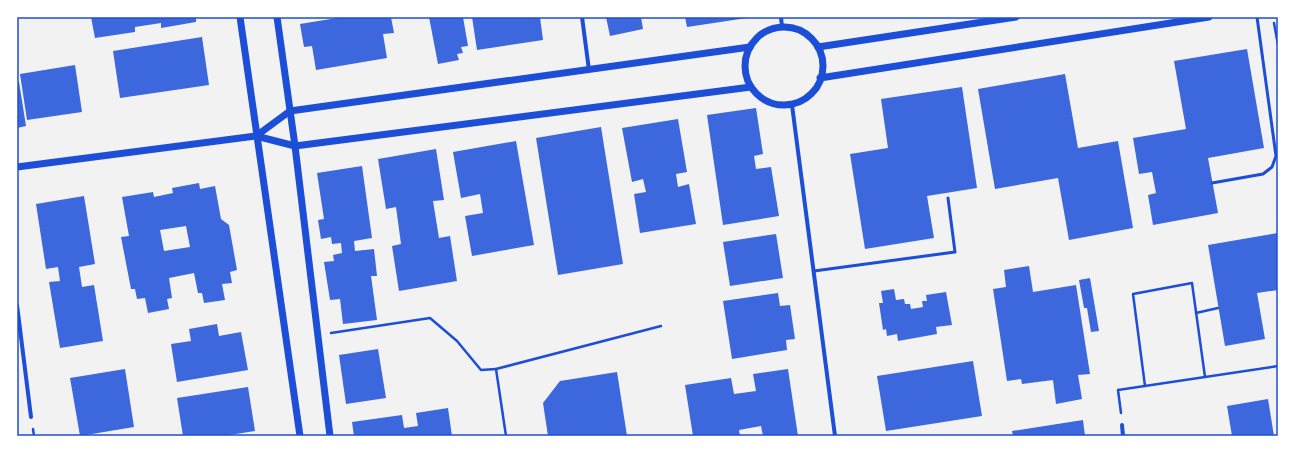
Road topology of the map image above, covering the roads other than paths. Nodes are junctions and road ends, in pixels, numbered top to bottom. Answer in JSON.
{"nodes":[{"id":1,"x":240,"y":17,"type":"edge"},
{"id":2,"x":277,"y":17,"type":"edge"},
{"id":3,"x":582,"y":17,"type":"edge"},
{"id":4,"x":781,"y":17,"type":"edge"},
{"id":5,"x":1016,"y":17,"type":"edge"},
{"id":6,"x":1209,"y":17,"type":"edge"},
{"id":7,"x":1257,"y":17,"type":"edge"},
{"id":8,"x":782,"y":27,"type":"junction"},
{"id":9,"x":750,"y":47,"type":"junction"},
{"id":10,"x":818,"y":47,"type":"junction"},
{"id":11,"x":589,"y":70,"type":"junction"},
{"id":12,"x":820,"y":78,"type":"junction"},
{"id":13,"x":751,"y":87,"type":"junction"},
{"id":14,"x":792,"y":105,"type":"junction"},
{"id":15,"x":290,"y":111,"type":"junction"},
{"id":16,"x":256,"y":136,"type":"junction"},
{"id":17,"x":295,"y":146,"type":"junction"},
{"id":18,"x":17,"y":167,"type":"edge"},
{"id":19,"x":1212,"y":183,"type":"dead end"},
{"id":20,"x":948,"y":198,"type":"dead end"},
{"id":21,"x":814,"y":271,"type":"junction"},
{"id":22,"x":17,"y":305,"type":"edge"},
{"id":23,"x":31,"y":417,"type":"dead end"},
{"id":24,"x":1122,"y":425,"type":"road end"},
{"id":25,"x":300,"y":436,"type":"edge"},
{"id":26,"x":330,"y":436,"type":"edge"},
{"id":27,"x":835,"y":436,"type":"edge"},
{"id":28,"x":1123,"y":436,"type":"edge"}],
"edges":[{"from":1,"to":16,"type":"street"},
{"from":2,"to":15,"type":"street"},
{"from":3,"to":11,"type":"street"},
{"from":4,"to":8,"type":"street"},
{"from":5,"to":10,"type":"street"},
{"from":6,"to":12,"type":"street"},
{"from":7,"to":19,"type":"lane"},
{"from":8,"to":9,"type":"street"},
{"from":8,"to":10,"type":"street"},
{"from":9,"to":11,"type":"street"},
{"from":9,"to":13,"type":"street"},
{"from":10,"to":12,"type":"street"},
{"from":11,"to":15,"type":"street"},
{"from":12,"to":14,"type":"street"},
{"from":13,"to":14,"type":"street"},
{"from":13,"to":17,"type":"street"},
{"from":14,"to":21,"type":"street"},
{"from":15,"to":16,"type":"street"},
{"from":15,"to":17,"type":"street"},
{"from":16,"to":17,"type":"street"},
{"from":16,"to":18,"type":"street"},
{"from":16,"to":25,"type":"street"},
{"from":17,"to":26,"type":"street"},
{"from":20,"to":21,"type":"lane"},
{"from":21,"to":27,"type":"street"},
{"from":22,"to":23,"type":"street"},
{"from":24,"to":28,"type":"street"}]}
